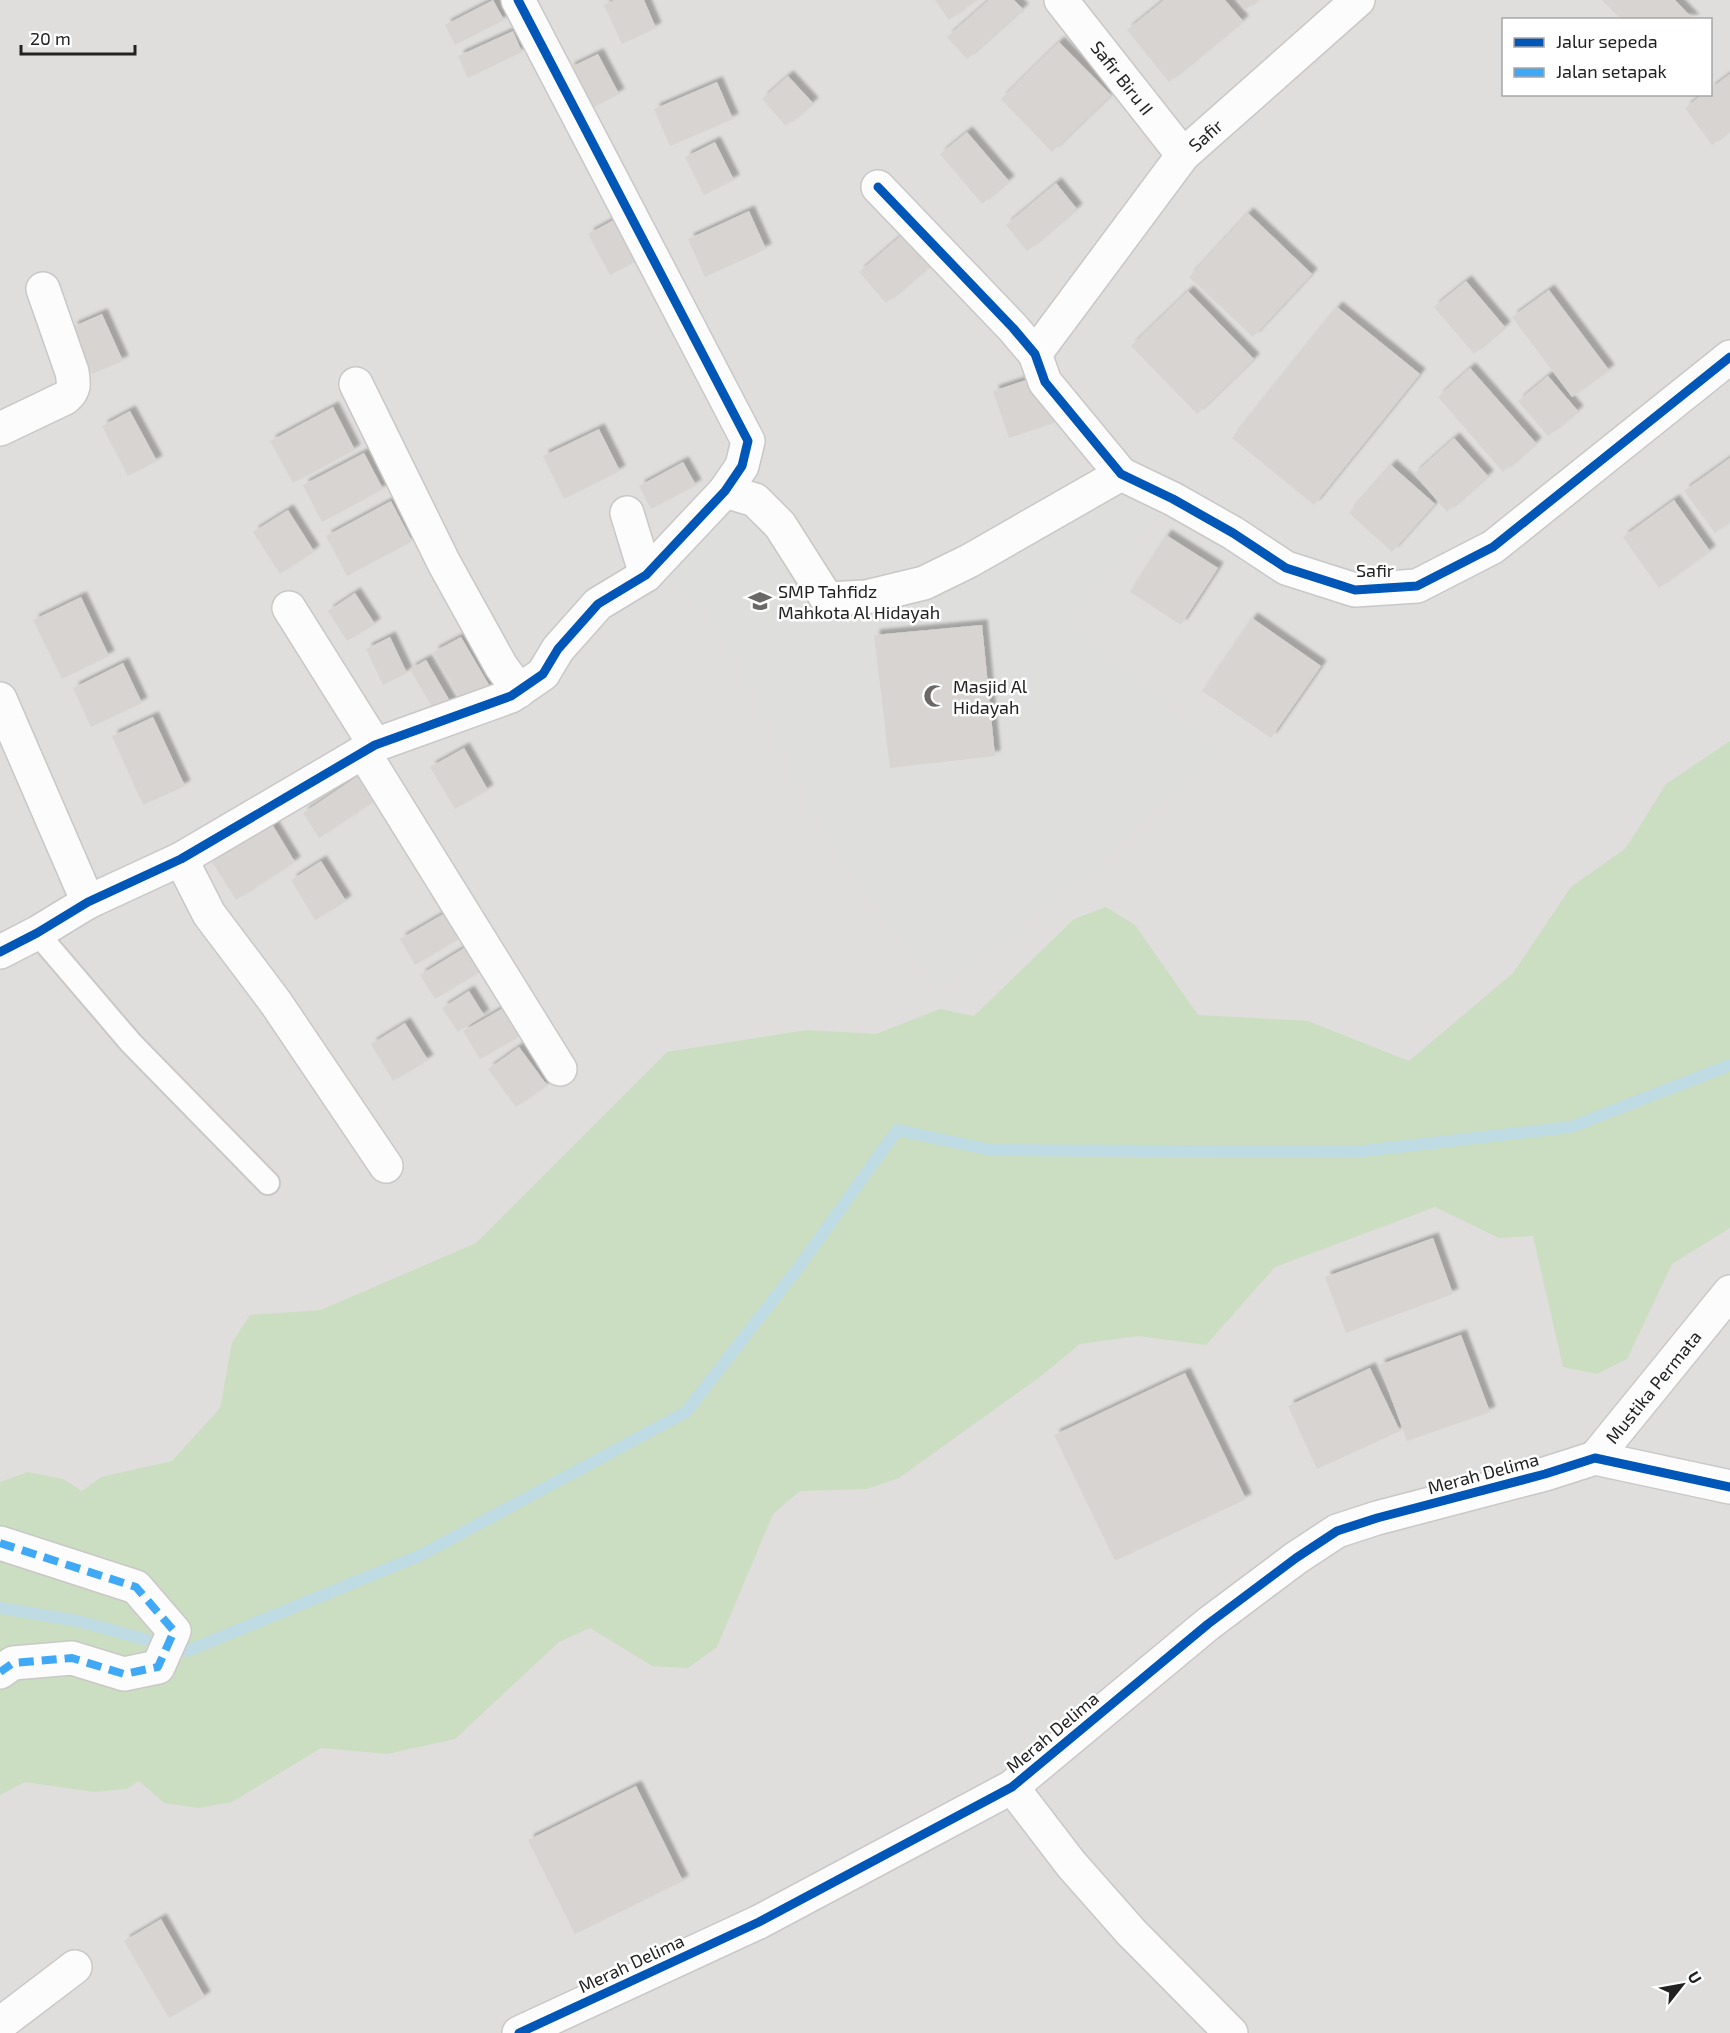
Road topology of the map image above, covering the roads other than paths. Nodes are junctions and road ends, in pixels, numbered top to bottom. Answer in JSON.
{"nodes":[{"id":1,"x":518,"y":0,"type":"edge"},
{"id":2,"x":1061,"y":0,"type":"edge"},
{"id":3,"x":1358,"y":0,"type":"edge"},
{"id":4,"x":1183,"y":155,"type":"junction"},
{"id":5,"x":878,"y":187,"type":"dead end"},
{"id":6,"x":43,"y":289,"type":"dead end"},
{"id":7,"x":1035,"y":354,"type":"junction"},
{"id":8,"x":1730,"y":357,"type":"edge"},
{"id":9,"x":356,"y":384,"type":"dead end"},
{"id":10,"x":0,"y":429,"type":"edge"},
{"id":11,"x":1121,"y":474,"type":"junction"},
{"id":12,"x":725,"y":491,"type":"junction"},
{"id":13,"x":627,"y":513,"type":"dead end"},
{"id":14,"x":646,"y":575,"type":"junction"},
{"id":15,"x":289,"y":608,"type":"dead end"},
{"id":16,"x":519,"y":691,"type":"junction"},
{"id":17,"x":0,"y":699,"type":"edge"},
{"id":18,"x":369,"y":749,"type":"junction"},
{"id":19,"x":181,"y":860,"type":"junction"},
{"id":20,"x":88,"y":902,"type":"junction"},
{"id":21,"x":38,"y":933,"type":"junction"},
{"id":22,"x":0,"y":952,"type":"edge"},
{"id":23,"x":560,"y":1069,"type":"dead end"},
{"id":24,"x":386,"y":1166,"type":"dead end"},
{"id":25,"x":268,"y":1182,"type":"dead end"},
{"id":26,"x":1730,"y":1292,"type":"edge"},
{"id":27,"x":1595,"y":1458,"type":"junction"},
{"id":28,"x":1730,"y":1487,"type":"edge"},
{"id":29,"x":0,"y":1543,"type":"edge"},
{"id":30,"x":0,"y":1672,"type":"edge"},
{"id":31,"x":1012,"y":1787,"type":"junction"},
{"id":32,"x":75,"y":1967,"type":"dead end"},
{"id":33,"x":0,"y":2024,"type":"edge"},
{"id":34,"x":519,"y":2033,"type":"edge"},
{"id":35,"x":1231,"y":2033,"type":"edge"}],
"edges":[{"from":1,"to":12,"type":"street"},
{"from":2,"to":4,"type":"street","name":"Safir Biru II"},
{"from":3,"to":4,"type":"street","name":"Safir"},
{"from":4,"to":7,"type":"street","name":"Safir"},
{"from":5,"to":7,"type":"street"},
{"from":6,"to":10,"type":"street"},
{"from":7,"to":11,"type":"street","name":"Safir"},
{"from":8,"to":11,"type":"street","name":"Safir"},
{"from":9,"to":16,"type":"street"},
{"from":11,"to":12,"type":"street"},
{"from":12,"to":14,"type":"street"},
{"from":13,"to":14,"type":"street"},
{"from":14,"to":16,"type":"street"},
{"from":15,"to":18,"type":"street"},
{"from":16,"to":18,"type":"street"},
{"from":17,"to":20,"type":"street"},
{"from":18,"to":19,"type":"street"},
{"from":18,"to":23,"type":"street"},
{"from":19,"to":20,"type":"street"},
{"from":19,"to":24,"type":"street"},
{"from":20,"to":21,"type":"street"},
{"from":21,"to":22,"type":"street"},
{"from":21,"to":25,"type":"lane"},
{"from":26,"to":27,"type":"street","name":"Mustika Permata"},
{"from":27,"to":28,"type":"street","name":"Mustika Permata"},
{"from":27,"to":31,"type":"street","name":"Merah Delima"},
{"from":29,"to":30,"type":"street"},
{"from":31,"to":34,"type":"street","name":"Merah Delima"},
{"from":31,"to":35,"type":"street"},
{"from":32,"to":33,"type":"street"}]}
